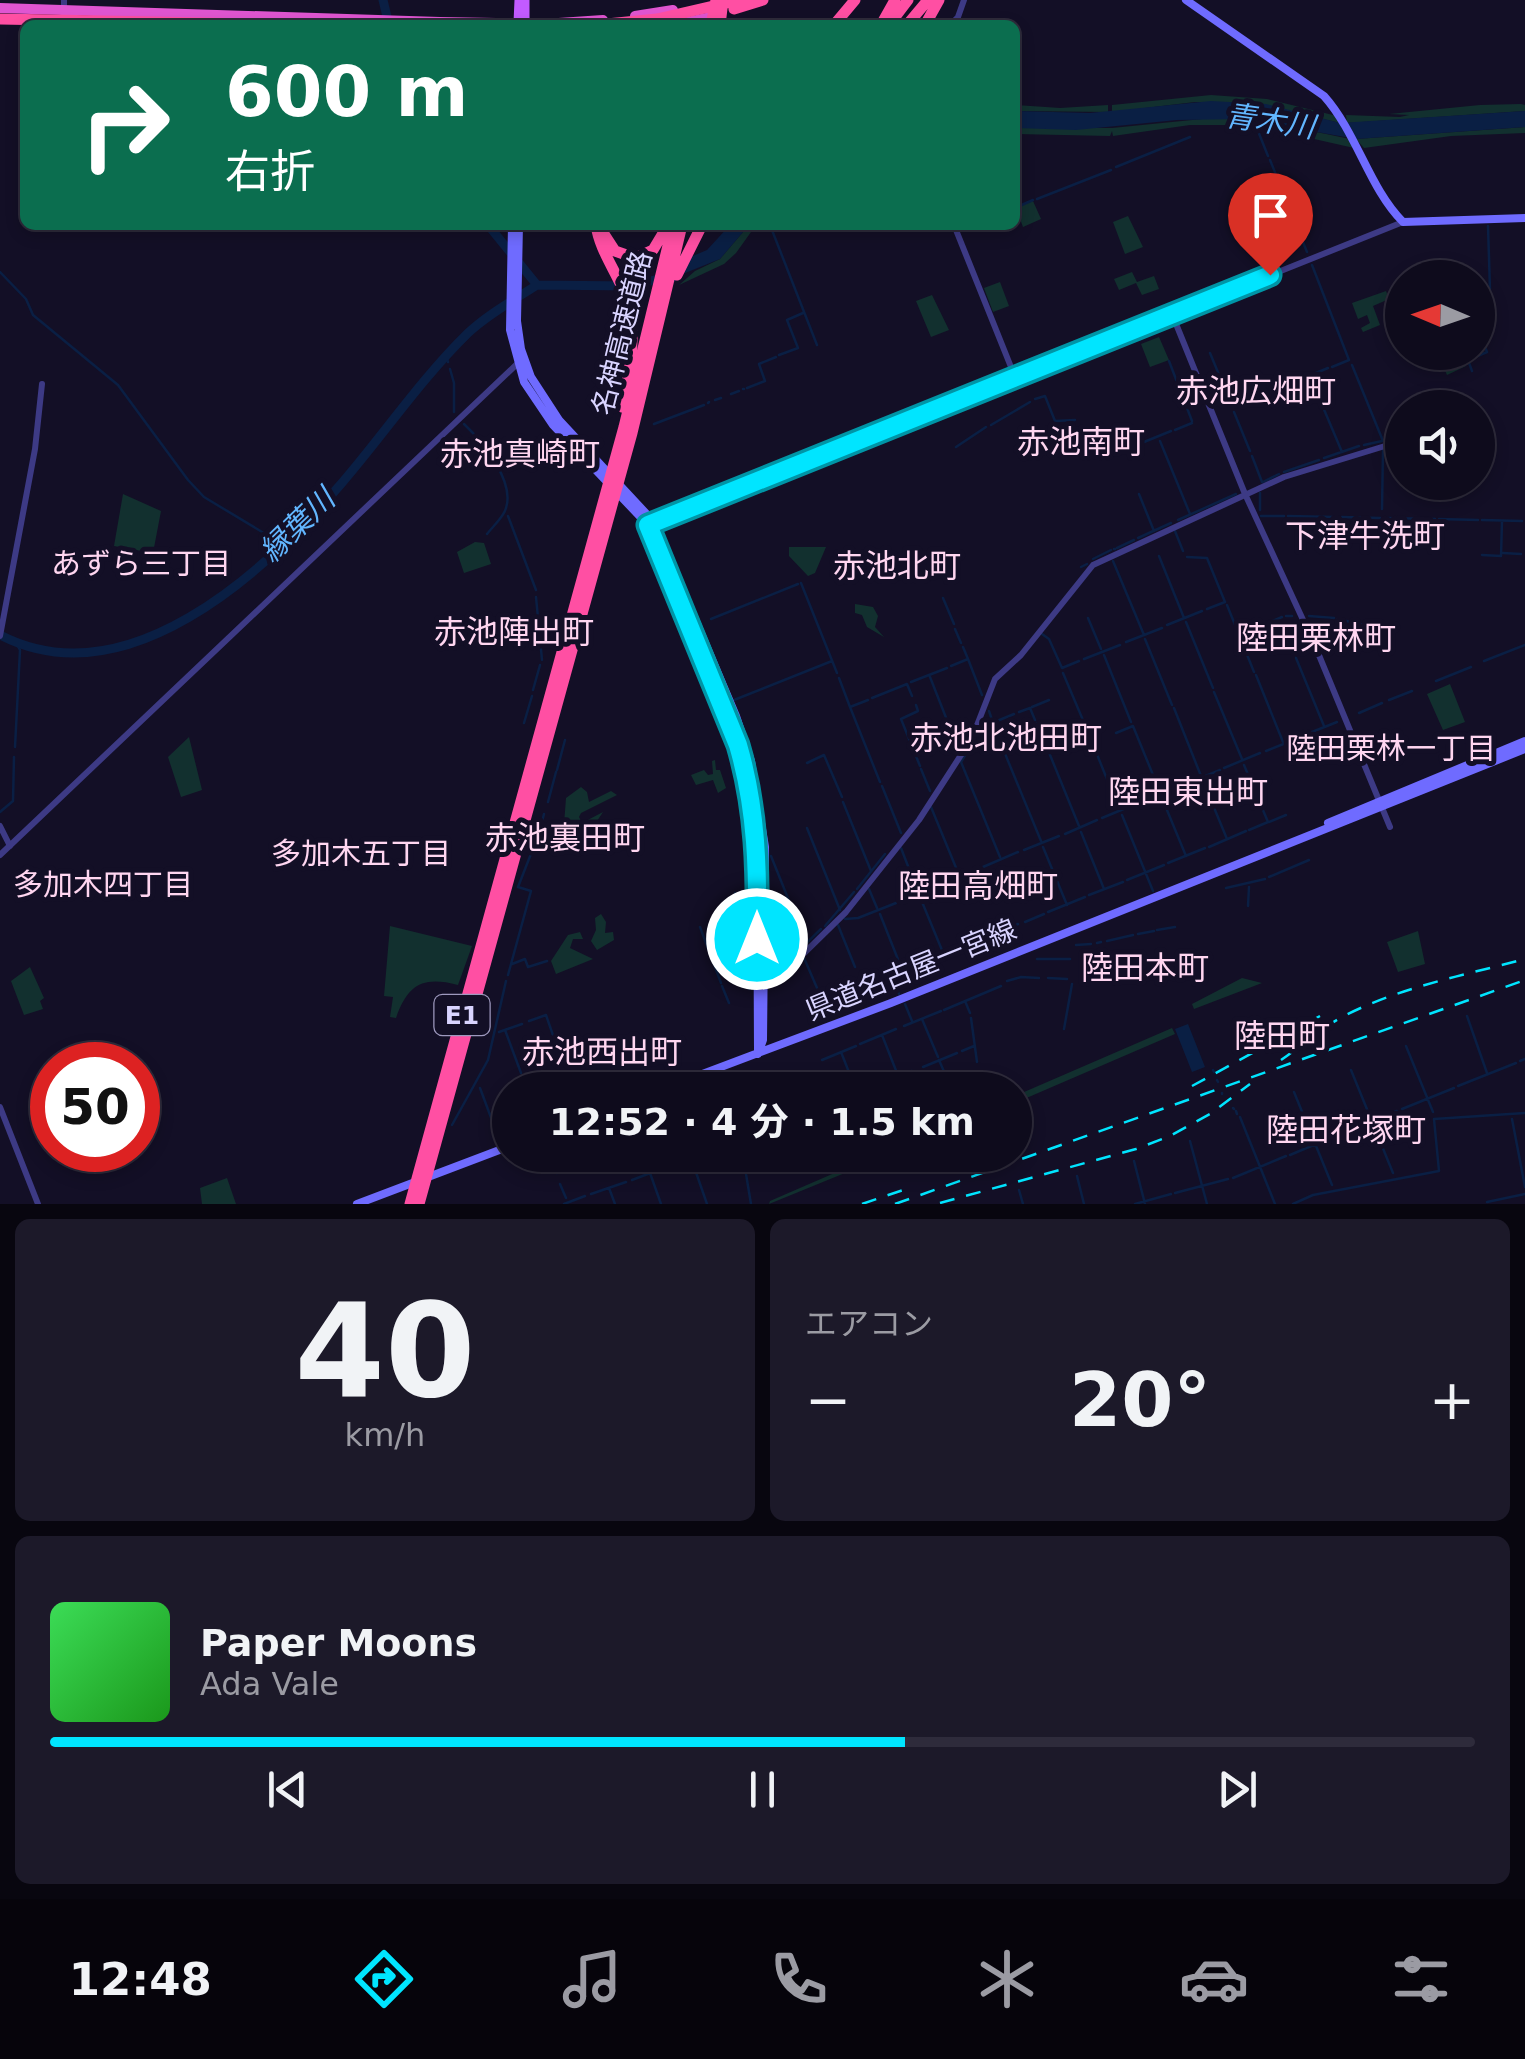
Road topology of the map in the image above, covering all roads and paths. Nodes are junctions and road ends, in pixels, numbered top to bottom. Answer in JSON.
{"nodes":[{"id":1,"x":723,"y":0,"type":"edge"},
{"id":2,"x":740,"y":0,"type":"edge"},
{"id":3,"x":763,"y":0,"type":"edge"},
{"id":4,"x":774,"y":0,"type":"edge"},
{"id":5,"x":912,"y":0,"type":"edge"},
{"id":6,"x":928,"y":0,"type":"edge"},
{"id":7,"x":1186,"y":0,"type":"edge"},
{"id":8,"x":64,"y":5,"type":"edge"},
{"id":9,"x":0,"y":18,"type":"edge"},
{"id":10,"x":121,"y":20,"type":"edge"},
{"id":11,"x":404,"y":20,"type":"edge"},
{"id":12,"x":591,"y":20,"type":"edge"},
{"id":13,"x":637,"y":20,"type":"edge"},
{"id":14,"x":681,"y":20,"type":"edge"},
{"id":15,"x":694,"y":20,"type":"edge"},
{"id":16,"x":894,"y":20,"type":"edge"},
{"id":17,"x":910,"y":20,"type":"edge"},
{"id":18,"x":1525,"y":218,"type":"edge"},
{"id":19,"x":1403,"y":222,"type":"junction"},
{"id":20,"x":514,"y":230,"type":"edge"},
{"id":21,"x":516,"y":230,"type":"edge"},
{"id":22,"x":601,"y":230,"type":"edge"},
{"id":23,"x":602,"y":230,"type":"edge"},
{"id":24,"x":667,"y":230,"type":"edge"},
{"id":25,"x":671,"y":230,"type":"edge"},
{"id":26,"x":680,"y":230,"type":"edge"},
{"id":27,"x":699,"y":230,"type":"edge"},
{"id":28,"x":956,"y":230,"type":"edge"},
{"id":29,"x":672,"y":251,"type":"junction"},
{"id":30,"x":664,"y":297,"type":"junction"},
{"id":31,"x":513,"y":312,"type":"junction"},
{"id":32,"x":1172,"y":314,"type":"junction"},
{"id":33,"x":517,"y":364,"type":"junction"},
{"id":34,"x":1014,"y":377,"type":"junction"},
{"id":35,"x":42,"y":384,"type":"dead end"},
{"id":36,"x":1385,"y":446,"type":"dead end"},
{"id":37,"x":616,"y":470,"type":"junction"},
{"id":38,"x":611,"y":492,"type":"junction"},
{"id":39,"x":1245,"y":494,"type":"junction"},
{"id":40,"x":651,"y":523,"type":"junction"},
{"id":41,"x":1,"y":632,"type":"edge"},
{"id":42,"x":1525,"y":741,"type":"edge"},
{"id":43,"x":1525,"y":749,"type":"edge"},
{"id":44,"x":533,"y":775,"type":"junction"},
{"id":45,"x":1380,"y":804,"type":"junction"},
{"id":46,"x":0,"y":826,"type":"edge"},
{"id":47,"x":1390,"y":827,"type":"dead end"},
{"id":48,"x":518,"y":828,"type":"junction"},
{"id":49,"x":10,"y":846,"type":"junction"},
{"id":50,"x":0,"y":855,"type":"edge"},
{"id":51,"x":764,"y":986,"type":"junction"},
{"id":52,"x":758,"y":1054,"type":"junction"},
{"id":53,"x":709,"y":1072,"type":"edge"},
{"id":54,"x":0,"y":1107,"type":"edge"},
{"id":55,"x":492,"y":1153,"type":"edge"},
{"id":56,"x":38,"y":1204,"type":"edge"},
{"id":57,"x":357,"y":1204,"type":"edge"},
{"id":58,"x":410,"y":1204,"type":"edge"},
{"id":59,"x":419,"y":1204,"type":"edge"}],
"edges":[{"from":1,"to":12,"type":"highway"},
{"from":2,"to":13,"type":"highway"},
{"from":3,"to":14,"type":"highway"},
{"from":4,"to":15,"type":"highway"},
{"from":5,"to":16,"type":"highway"},
{"from":6,"to":17,"type":"highway"},
{"from":7,"to":19,"type":"main road"},
{"from":8,"to":9,"type":"highway"},
{"from":8,"to":11,"type":"highway"},
{"from":9,"to":10,"type":"highway"},
{"from":18,"to":19,"type":"main road"},
{"from":19,"to":32,"type":"street"},
{"from":20,"to":31,"type":"main road"},
{"from":21,"to":31,"type":"main road"},
{"from":22,"to":37,"type":"highway"},
{"from":23,"to":24,"type":"highway"},
{"from":25,"to":29,"type":"highway","name":"名神高速道路"},
{"from":26,"to":29,"type":"highway","name":"名神高速道路"},
{"from":27,"to":30,"type":"highway"},
{"from":28,"to":34,"type":"street"},
{"from":29,"to":30,"type":"highway","name":"名神高速道路"},
{"from":30,"to":37,"type":"highway","name":"名神高速道路"},
{"from":31,"to":33,"type":"main road"},
{"from":31,"to":40,"type":"main road"},
{"from":32,"to":34,"type":"street"},
{"from":32,"to":39,"type":"street"},
{"from":33,"to":40,"type":"main road"},
{"from":33,"to":49,"type":"street"},
{"from":34,"to":40,"type":"street"},
{"from":35,"to":41,"type":"street"},
{"from":36,"to":39,"type":"street"},
{"from":37,"to":38,"type":"highway","name":"名神高速道路"},
{"from":38,"to":44,"type":"highway"},
{"from":38,"to":44,"type":"highway"},
{"from":39,"to":45,"type":"street"},
{"from":39,"to":51,"type":"street"},
{"from":40,"to":51,"type":"main road"},
{"from":40,"to":52,"type":"main road"},
{"from":42,"to":45,"type":"main road","name":"県道名古屋一宮線"},
{"from":43,"to":45,"type":"main road","name":"県道名古屋一宮線"},
{"from":44,"to":48,"type":"highway","number":"E1"},
{"from":45,"to":47,"type":"street"},
{"from":45,"to":52,"type":"main road","name":"県道名古屋一宮線"},
{"from":46,"to":49,"type":"street"},
{"from":48,"to":58,"type":"highway","number":"E1"},
{"from":48,"to":59,"type":"highway","number":"E1"},
{"from":49,"to":50,"type":"street"},
{"from":51,"to":52,"type":"main road"},
{"from":52,"to":53,"type":"main road","name":"県道名古屋一宮線"},
{"from":54,"to":56,"type":"street"},
{"from":55,"to":57,"type":"main road"}]}
